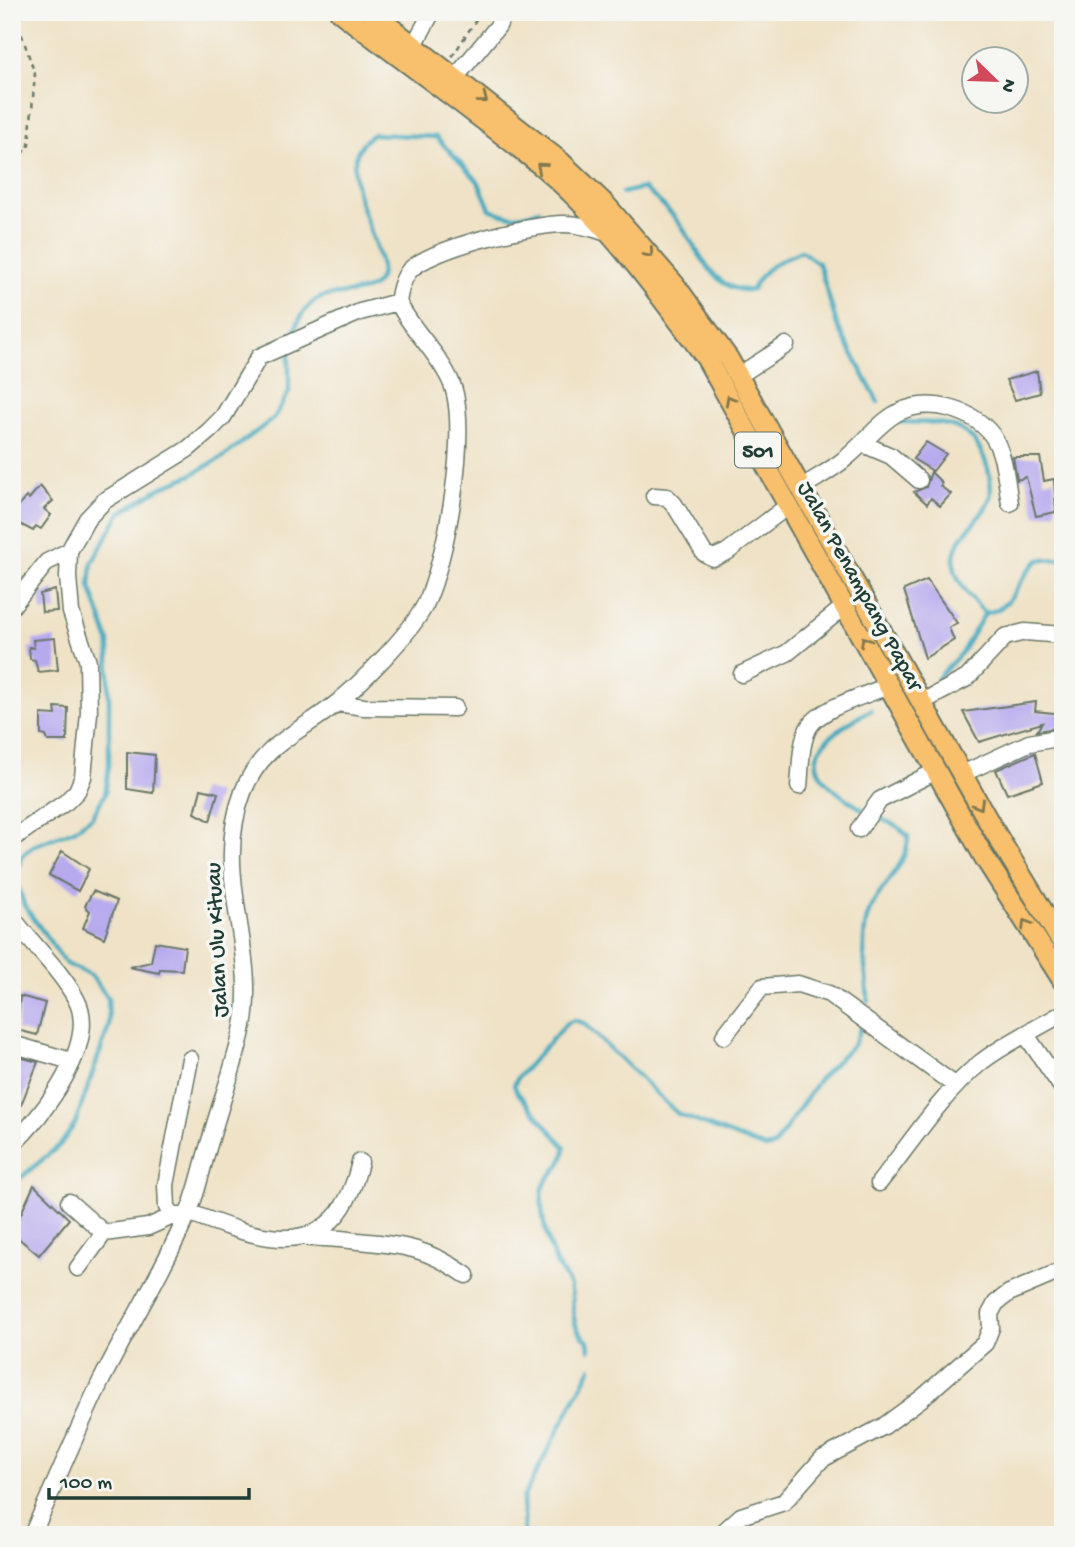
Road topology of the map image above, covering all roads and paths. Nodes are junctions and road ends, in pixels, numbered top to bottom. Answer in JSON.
{"nodes":[{"id":1,"x":15,"y":12,"type":"edge"},
{"id":2,"x":340,"y":12,"type":"edge"},
{"id":3,"x":371,"y":12,"type":"edge"},
{"id":4,"x":432,"y":12,"type":"edge"},
{"id":5,"x":481,"y":12,"type":"edge"},
{"id":6,"x":504,"y":12,"type":"edge"},
{"id":7,"x":414,"y":45,"type":"junction"},
{"id":8,"x":449,"y":73,"type":"junction"},
{"id":9,"x":12,"y":158,"type":"edge"},
{"id":10,"x":573,"y":197,"type":"junction"},
{"id":11,"x":563,"y":224,"type":"junction"},
{"id":12,"x":607,"y":233,"type":"junction"},
{"id":13,"x":398,"y":302,"type":"junction"},
{"id":14,"x":786,"y":345,"type":"dead end"},
{"id":15,"x":738,"y":376,"type":"junction"},
{"id":16,"x":863,"y":444,"type":"junction"},
{"id":17,"x":919,"y":480,"type":"dead end"},
{"id":18,"x":801,"y":488,"type":"junction"},
{"id":19,"x":654,"y":496,"type":"dead end"},
{"id":20,"x":1010,"y":503,"type":"dead end"},
{"id":21,"x":789,"y":505,"type":"junction"},
{"id":22,"x":69,"y":551,"type":"junction"},
{"id":23,"x":845,"y":606,"type":"junction"},
{"id":24,"x":12,"y":607,"type":"edge"},
{"id":25,"x":1063,"y":635,"type":"edge"},
{"id":26,"x":742,"y":674,"type":"dead end"},
{"id":27,"x":890,"y":685,"type":"junction"},
{"id":28,"x":922,"y":702,"type":"junction"},
{"id":29,"x":337,"y":703,"type":"junction"},
{"id":30,"x":455,"y":708,"type":"dead end"},
{"id":31,"x":934,"y":723,"type":"junction"},
{"id":32,"x":1063,"y":737,"type":"edge"},
{"id":33,"x":927,"y":753,"type":"junction"},
{"id":34,"x":936,"y":771,"type":"junction"},
{"id":35,"x":962,"y":774,"type":"junction"},
{"id":36,"x":799,"y":786,"type":"dead end"},
{"id":37,"x":859,"y":829,"type":"dead end"},
{"id":38,"x":12,"y":839,"type":"edge"},
{"id":39,"x":12,"y":917,"type":"edge"},
{"id":40,"x":1063,"y":944,"type":"edge"},
{"id":41,"x":1063,"y":981,"type":"edge"},
{"id":42,"x":1063,"y":1013,"type":"edge"},
{"id":43,"x":1026,"y":1035,"type":"junction"},
{"id":44,"x":724,"y":1036,"type":"dead end"},
{"id":45,"x":12,"y":1044,"type":"edge"},
{"id":46,"x":190,"y":1059,"type":"dead end"},
{"id":47,"x":71,"y":1061,"type":"junction"},
{"id":48,"x":956,"y":1086,"type":"junction"},
{"id":49,"x":1061,"y":1086,"type":"dead end"},
{"id":50,"x":12,"y":1145,"type":"edge"},
{"id":51,"x":360,"y":1162,"type":"dead end"},
{"id":52,"x":880,"y":1183,"type":"dead end"},
{"id":53,"x":69,"y":1202,"type":"dead end"},
{"id":54,"x":182,"y":1215,"type":"junction"},
{"id":55,"x":104,"y":1233,"type":"junction"},
{"id":56,"x":289,"y":1240,"type":"junction"},
{"id":57,"x":78,"y":1268,"type":"dead end"},
{"id":58,"x":1063,"y":1270,"type":"edge"},
{"id":59,"x":466,"y":1275,"type":"dead end"},
{"id":60,"x":32,"y":1535,"type":"edge"},
{"id":61,"x":720,"y":1535,"type":"edge"}],
"edges":[{"from":1,"to":9,"type":"path"},
{"from":10,"to":2,"type":"main road","name":"Jalan Penampang Papar","number":"501","one_way":true},
{"from":3,"to":7,"type":"main road","name":"Jalan Penampang Papar","number":"501"},
{"from":4,"to":7,"type":"street"},
{"from":5,"to":8,"type":"path"},
{"from":6,"to":8,"type":"street"},
{"from":7,"to":8,"type":"main road","name":"Jalan Penampang Papar","number":"501"},
{"from":8,"to":15,"type":"main road","name":"Jalan Penampang Papar","number":"501","one_way":true},
{"from":10,"to":11,"type":"street"},
{"from":10,"to":12,"type":"main road","name":"Jalan Penampang Papar","number":"501"},
{"from":11,"to":12,"type":"street"},
{"from":11,"to":13,"type":"street"},
{"from":21,"to":12,"type":"main road","name":"Jalan Penampang Papar","number":"501","one_way":true},
{"from":13,"to":22,"type":"street"},
{"from":13,"to":29,"type":"street","name":"Jalan Ulu Kituau"},
{"from":14,"to":15,"type":"street"},
{"from":15,"to":18,"type":"main road","name":"Jalan Penampang Papar","number":"501"},
{"from":16,"to":17,"type":"street"},
{"from":16,"to":18,"type":"street"},
{"from":16,"to":20,"type":"street"},
{"from":18,"to":28,"type":"main road","name":"Jalan Penampang Papar","number":"501"},
{"from":19,"to":21,"type":"street"},
{"from":21,"to":23,"type":"main road","name":"Jalan Penampang Papar","number":"501"},
{"from":22,"to":24,"type":"street"},
{"from":22,"to":38,"type":"street"},
{"from":23,"to":26,"type":"street"},
{"from":27,"to":23,"type":"main road","name":"Jalan Penampang Papar","number":"501","one_way":true},
{"from":25,"to":28,"type":"street"},
{"from":27,"to":33,"type":"main road","name":"Jalan Penampang Papar","number":"501"},
{"from":27,"to":36,"type":"street"},
{"from":28,"to":31,"type":"main road","name":"Jalan Penampang Papar","number":"501"},
{"from":29,"to":30,"type":"street"},
{"from":29,"to":54,"type":"street","name":"Jalan Ulu Kituau"},
{"from":31,"to":33,"type":"main road"},
{"from":31,"to":35,"type":"main road","name":"Jalan Penampang Papar","number":"501"},
{"from":32,"to":35,"type":"street"},
{"from":33,"to":34,"type":"main road","name":"Jalan Penampang Papar","number":"501"},
{"from":34,"to":37,"type":"street"},
{"from":41,"to":34,"type":"main road","name":"Jalan Penampang Papar","number":"501","one_way":true},
{"from":35,"to":40,"type":"main road","name":"Jalan Penampang Papar","number":"501","one_way":true},
{"from":39,"to":47,"type":"street"},
{"from":42,"to":43,"type":"street"},
{"from":43,"to":48,"type":"street"},
{"from":43,"to":49,"type":"street"},
{"from":44,"to":48,"type":"street"},
{"from":45,"to":47,"type":"street"},
{"from":46,"to":54,"type":"street"},
{"from":47,"to":50,"type":"street"},
{"from":48,"to":52,"type":"street"},
{"from":51,"to":56,"type":"street"},
{"from":53,"to":55,"type":"street"},
{"from":54,"to":55,"type":"street"},
{"from":54,"to":56,"type":"street"},
{"from":54,"to":60,"type":"street","name":"Jalan Ulu Kituau"},
{"from":55,"to":57,"type":"street"},
{"from":56,"to":59,"type":"street"},
{"from":58,"to":61,"type":"street"}]}
